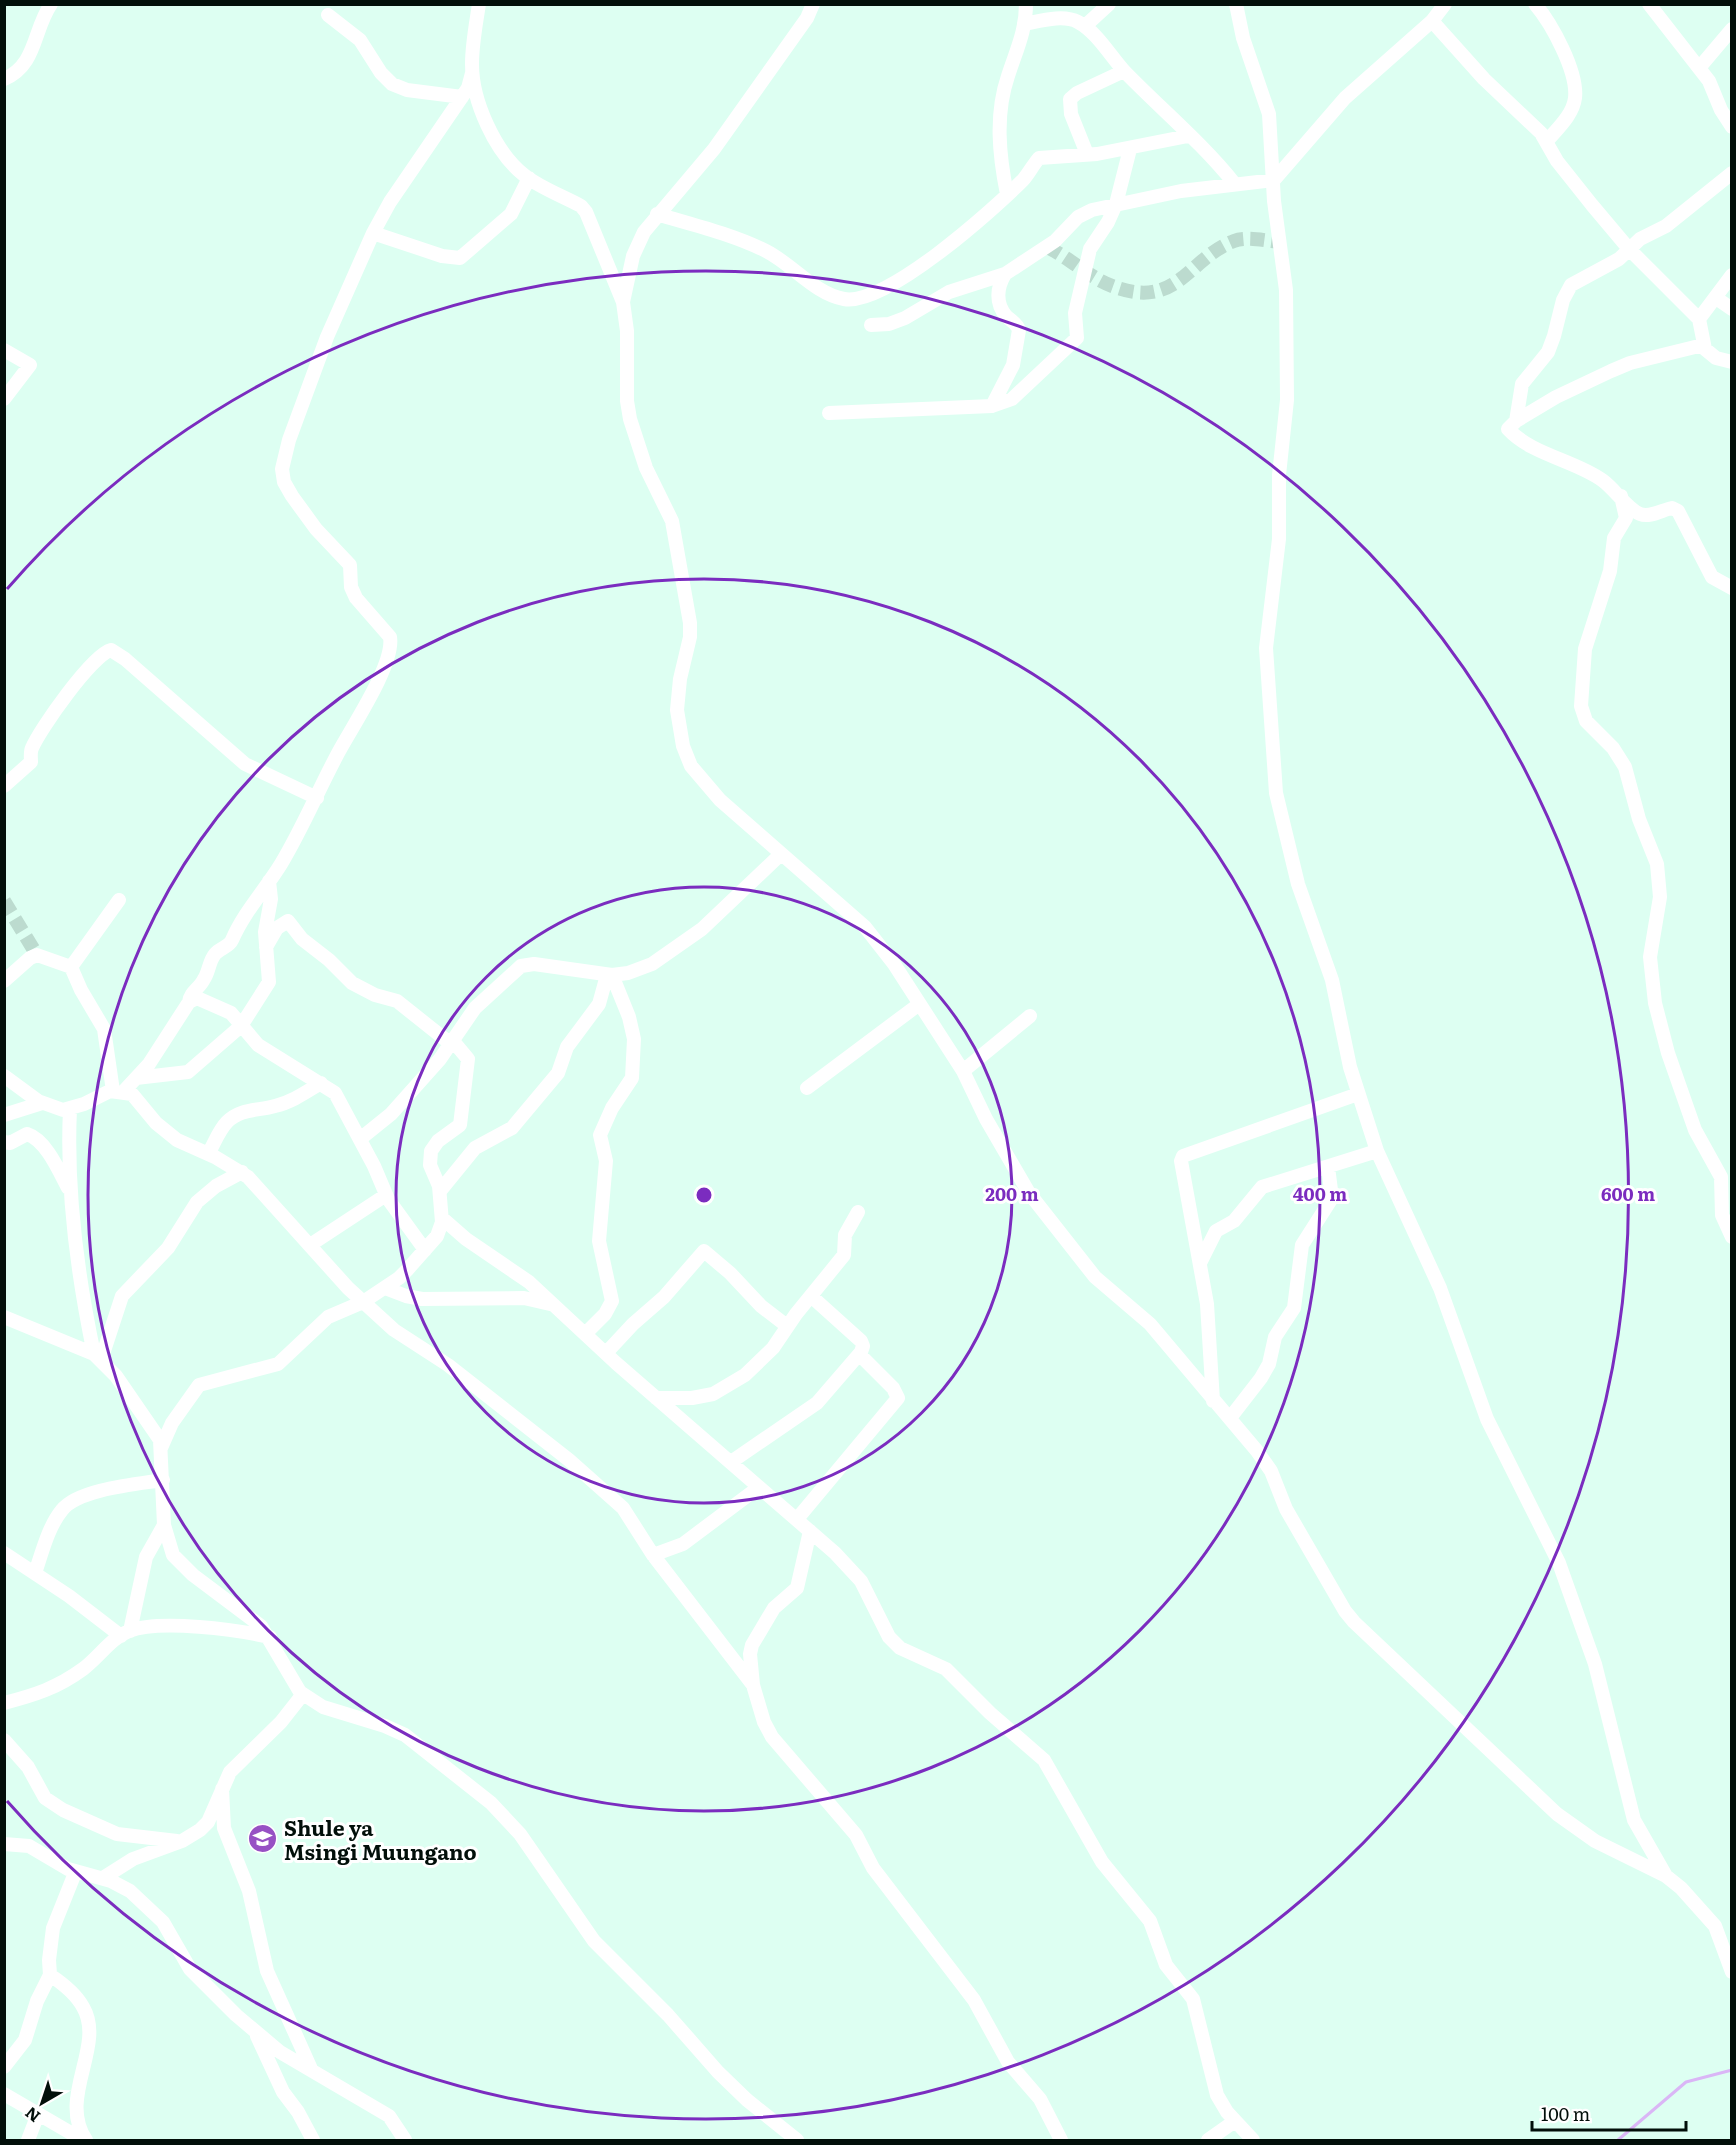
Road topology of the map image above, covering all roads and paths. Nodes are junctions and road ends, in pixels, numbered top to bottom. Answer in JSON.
{"nodes":[{"id":1,"x":51,"y":4,"type":"edge"},
{"id":2,"x":479,"y":4,"type":"edge"},
{"id":3,"x":813,"y":4,"type":"edge"},
{"id":4,"x":1026,"y":4,"type":"edge"},
{"id":5,"x":1109,"y":4,"type":"edge"},
{"id":6,"x":1236,"y":4,"type":"edge"},
{"id":7,"x":1445,"y":4,"type":"edge"},
{"id":8,"x":1535,"y":4,"type":"edge"},
{"id":9,"x":1649,"y":4,"type":"edge"},
{"id":10,"x":328,"y":15,"type":"dead end"},
{"id":11,"x":1432,"y":21,"type":"junction"},
{"id":12,"x":1024,"y":24,"type":"junction"},
{"id":13,"x":1085,"y":26,"type":"junction"},
{"id":14,"x":1731,"y":29,"type":"edge"},
{"id":15,"x":1699,"y":68,"type":"junction"},
{"id":16,"x":1124,"y":71,"type":"junction"},
{"id":17,"x":472,"y":72,"type":"junction"},
{"id":18,"x":4,"y":79,"type":"edge"},
{"id":19,"x":462,"y":97,"type":"junction"},
{"id":20,"x":1731,"y":127,"type":"edge"},
{"id":21,"x":1188,"y":135,"type":"junction"},
{"id":22,"x":1547,"y":141,"type":"junction"},
{"id":23,"x":1130,"y":149,"type":"junction"},
{"id":24,"x":1086,"y":154,"type":"junction"},
{"id":25,"x":1731,"y":173,"type":"edge"},
{"id":26,"x":528,"y":178,"type":"junction"},
{"id":27,"x":1274,"y":180,"type":"junction"},
{"id":28,"x":1234,"y":183,"type":"junction"},
{"id":29,"x":1007,"y":194,"type":"junction"},
{"id":30,"x":1116,"y":204,"type":"junction"},
{"id":31,"x":657,"y":214,"type":"junction"},
{"id":32,"x":373,"y":233,"type":"junction"},
{"id":33,"x":1629,"y":249,"type":"junction"},
{"id":34,"x":1005,"y":274,"type":"junction"},
{"id":35,"x":1731,"y":275,"type":"edge"},
{"id":36,"x":1716,"y":298,"type":"junction"},
{"id":37,"x":622,"y":302,"type":"junction"},
{"id":38,"x":1731,"y":309,"type":"edge"},
{"id":39,"x":1699,"y":320,"type":"junction"},
{"id":40,"x":871,"y":325,"type":"dead end"},
{"id":41,"x":1703,"y":345,"type":"junction"},
{"id":42,"x":4,"y":350,"type":"edge"},
{"id":43,"x":1731,"y":362,"type":"edge"},
{"id":44,"x":4,"y":399,"type":"edge"},
{"id":45,"x":992,"y":406,"type":"junction"},
{"id":46,"x":829,"y":413,"type":"dead end"},
{"id":47,"x":1515,"y":421,"type":"junction"},
{"id":48,"x":1621,"y":496,"type":"junction"},
{"id":49,"x":1731,"y":588,"type":"edge"},
{"id":50,"x":4,"y":786,"type":"edge"},
{"id":51,"x":317,"y":798,"type":"junction"},
{"id":52,"x":781,"y":854,"type":"junction"},
{"id":53,"x":269,"y":881,"type":"junction"},
{"id":54,"x":119,"y":900,"type":"dead end"},
{"id":55,"x":266,"y":947,"type":"junction"},
{"id":56,"x":71,"y":967,"type":"junction"},
{"id":57,"x":609,"y":975,"type":"junction"},
{"id":58,"x":4,"y":981,"type":"edge"},
{"id":59,"x":189,"y":1002,"type":"junction"},
{"id":60,"x":918,"y":1005,"type":"junction"},
{"id":61,"x":1030,"y":1016,"type":"dead end"},
{"id":62,"x":242,"y":1026,"type":"junction"},
{"id":63,"x":452,"y":1043,"type":"junction"},
{"id":64,"x":963,"y":1071,"type":"junction"},
{"id":65,"x":4,"y":1076,"type":"edge"},
{"id":66,"x":136,"y":1078,"type":"junction"},
{"id":67,"x":321,"y":1083,"type":"junction"},
{"id":68,"x":807,"y":1088,"type":"dead end"},
{"id":69,"x":119,"y":1091,"type":"junction"},
{"id":70,"x":1358,"y":1094,"type":"junction"},
{"id":71,"x":42,"y":1103,"type":"junction"},
{"id":72,"x":70,"y":1108,"type":"junction"},
{"id":73,"x":4,"y":1115,"type":"edge"},
{"id":74,"x":360,"y":1139,"type":"junction"},
{"id":75,"x":4,"y":1142,"type":"edge"},
{"id":76,"x":1377,"y":1151,"type":"junction"},
{"id":77,"x":208,"y":1154,"type":"junction"},
{"id":78,"x":1328,"y":1167,"type":"junction"},
{"id":79,"x":242,"y":1172,"type":"junction"},
{"id":80,"x":441,"y":1191,"type":"junction"},
{"id":81,"x":70,"y":1192,"type":"junction"},
{"id":82,"x":386,"y":1195,"type":"junction"},
{"id":83,"x":858,"y":1212,"type":"dead end"},
{"id":84,"x":442,"y":1218,"type":"junction"},
{"id":85,"x":1731,"y":1237,"type":"edge"},
{"id":86,"x":310,"y":1245,"type":"junction"},
{"id":87,"x":425,"y":1250,"type":"junction"},
{"id":88,"x":1200,"y":1263,"type":"junction"},
{"id":89,"x":386,"y":1288,"type":"junction"},
{"id":90,"x":811,"y":1296,"type":"junction"},
{"id":91,"x":363,"y":1302,"type":"junction"},
{"id":92,"x":558,"y":1306,"type":"junction"},
{"id":93,"x":4,"y":1317,"type":"edge"},
{"id":94,"x":787,"y":1326,"type":"junction"},
{"id":95,"x":585,"y":1334,"type":"junction"},
{"id":96,"x":606,"y":1353,"type":"junction"},
{"id":97,"x":860,"y":1355,"type":"junction"},
{"id":98,"x":98,"y":1357,"type":"junction"},
{"id":99,"x":656,"y":1398,"type":"junction"},
{"id":100,"x":1213,"y":1401,"type":"junction"},
{"id":101,"x":1230,"y":1418,"type":"junction"},
{"id":102,"x":161,"y":1448,"type":"junction"},
{"id":103,"x":731,"y":1462,"type":"junction"},
{"id":104,"x":163,"y":1480,"type":"junction"},
{"id":105,"x":759,"y":1487,"type":"junction"},
{"id":106,"x":797,"y":1519,"type":"junction"},
{"id":107,"x":164,"y":1525,"type":"junction"},
{"id":108,"x":810,"y":1531,"type":"junction"},
{"id":109,"x":4,"y":1553,"type":"edge"},
{"id":110,"x":653,"y":1556,"type":"junction"},
{"id":111,"x":35,"y":1573,"type":"junction"},
{"id":112,"x":125,"y":1634,"type":"junction"},
{"id":113,"x":270,"y":1637,"type":"junction"},
{"id":114,"x":753,"y":1685,"type":"junction"},
{"id":115,"x":303,"y":1694,"type":"junction"},
{"id":116,"x":4,"y":1703,"type":"edge"},
{"id":117,"x":4,"y":1740,"type":"edge"},
{"id":118,"x":222,"y":1789,"type":"junction"},
{"id":119,"x":182,"y":1841,"type":"junction"},
{"id":120,"x":4,"y":1844,"type":"edge"},
{"id":121,"x":75,"y":1872,"type":"junction"},
{"id":122,"x":1666,"y":1876,"type":"junction"},
{"id":123,"x":103,"y":1878,"type":"junction"},
{"id":124,"x":1731,"y":1972,"type":"edge"},
{"id":125,"x":50,"y":1975,"type":"junction"},
{"id":126,"x":255,"y":2031,"type":"junction"},
{"id":127,"x":4,"y":2067,"type":"edge"},
{"id":128,"x":313,"y":2073,"type":"junction"},
{"id":129,"x":4,"y":2094,"type":"edge"},
{"id":130,"x":38,"y":2114,"type":"junction"},
{"id":131,"x":1235,"y":2121,"type":"junction"},
{"id":132,"x":28,"y":2140,"type":"edge"},
{"id":133,"x":84,"y":2140,"type":"edge"},
{"id":134,"x":313,"y":2140,"type":"edge"},
{"id":135,"x":405,"y":2140,"type":"edge"},
{"id":136,"x":797,"y":2140,"type":"edge"},
{"id":137,"x":1061,"y":2140,"type":"edge"},
{"id":138,"x":1208,"y":2140,"type":"edge"},
{"id":139,"x":1253,"y":2140,"type":"edge"}],
"edges":[{"from":1,"to":18,"type":"street"},
{"from":2,"to":17,"type":"street"},
{"from":3,"to":31,"type":"street"},
{"from":4,"to":12,"type":"street"},
{"from":5,"to":13,"type":"street"},
{"from":6,"to":27,"type":"street"},
{"from":7,"to":11,"type":"street"},
{"from":8,"to":22,"type":"street"},
{"from":9,"to":15,"type":"street"},
{"from":10,"to":19,"type":"street"},
{"from":11,"to":22,"type":"street"},
{"from":11,"to":27,"type":"street"},
{"from":12,"to":13,"type":"street"},
{"from":12,"to":29,"type":"street"},
{"from":13,"to":16,"type":"street"},
{"from":14,"to":15,"type":"street"},
{"from":15,"to":20,"type":"street"},
{"from":16,"to":21,"type":"street"},
{"from":16,"to":24,"type":"street"},
{"from":17,"to":19,"type":"street"},
{"from":17,"to":26,"type":"street"},
{"from":19,"to":32,"type":"street"},
{"from":21,"to":23,"type":"street"},
{"from":21,"to":28,"type":"street"},
{"from":22,"to":33,"type":"street"},
{"from":23,"to":24,"type":"street"},
{"from":23,"to":30,"type":"street"},
{"from":24,"to":29,"type":"street"},
{"from":25,"to":33,"type":"street"},
{"from":26,"to":32,"type":"street"},
{"from":26,"to":37,"type":"street"},
{"from":27,"to":28,"type":"street"},
{"from":27,"to":70,"type":"street"},
{"from":28,"to":30,"type":"street"},
{"from":29,"to":31,"type":"street"},
{"from":30,"to":34,"type":"street"},
{"from":30,"to":45,"type":"street"},
{"from":31,"to":37,"type":"street"},
{"from":32,"to":51,"type":"street"},
{"from":33,"to":39,"type":"street"},
{"from":33,"to":47,"type":"street"},
{"from":34,"to":40,"type":"street"},
{"from":34,"to":45,"type":"street"},
{"from":35,"to":36,"type":"street"},
{"from":36,"to":38,"type":"street"},
{"from":36,"to":39,"type":"street"},
{"from":37,"to":52,"type":"street"},
{"from":39,"to":41,"type":"street"},
{"from":41,"to":43,"type":"street"},
{"from":41,"to":47,"type":"street"},
{"from":42,"to":44,"type":"street"},
{"from":45,"to":46,"type":"street"},
{"from":47,"to":48,"type":"street"},
{"from":48,"to":49,"type":"street"},
{"from":48,"to":85,"type":"street"},
{"from":50,"to":51,"type":"street"},
{"from":51,"to":53,"type":"street"},
{"from":52,"to":57,"type":"street"},
{"from":52,"to":60,"type":"street"},
{"from":53,"to":55,"type":"street"},
{"from":53,"to":59,"type":"street"},
{"from":54,"to":56,"type":"street"},
{"from":55,"to":62,"type":"street"},
{"from":55,"to":63,"type":"street"},
{"from":56,"to":58,"type":"street"},
{"from":56,"to":69,"type":"street"},
{"from":57,"to":63,"type":"street"},
{"from":57,"to":80,"type":"street"},
{"from":57,"to":95,"type":"street"},
{"from":59,"to":62,"type":"street"},
{"from":59,"to":66,"type":"street"},
{"from":60,"to":64,"type":"street"},
{"from":60,"to":68,"type":"street"},
{"from":61,"to":64,"type":"street"},
{"from":62,"to":66,"type":"street"},
{"from":62,"to":67,"type":"street"},
{"from":63,"to":74,"type":"street"},
{"from":63,"to":80,"type":"street"},
{"from":64,"to":100,"type":"street"},
{"from":65,"to":71,"type":"street"},
{"from":66,"to":69,"type":"street"},
{"from":67,"to":74,"type":"street"},
{"from":67,"to":77,"type":"street"},
{"from":69,"to":72,"type":"street"},
{"from":69,"to":77,"type":"street"},
{"from":70,"to":76,"type":"street"},
{"from":70,"to":88,"type":"street"},
{"from":71,"to":72,"type":"street"},
{"from":71,"to":73,"type":"street"},
{"from":72,"to":81,"type":"street"},
{"from":74,"to":82,"type":"street"},
{"from":75,"to":81,"type":"street"},
{"from":76,"to":78,"type":"street"},
{"from":76,"to":122,"type":"street"},
{"from":77,"to":79,"type":"street"},
{"from":78,"to":88,"type":"street"},
{"from":78,"to":101,"type":"street"},
{"from":79,"to":86,"type":"street"},
{"from":79,"to":98,"type":"street"},
{"from":80,"to":84,"type":"street"},
{"from":81,"to":98,"type":"street"},
{"from":82,"to":86,"type":"street"},
{"from":82,"to":87,"type":"street"},
{"from":83,"to":90,"type":"street"},
{"from":84,"to":87,"type":"street"},
{"from":84,"to":92,"type":"street"},
{"from":86,"to":91,"type":"street"},
{"from":87,"to":89,"type":"street"},
{"from":88,"to":100,"type":"street"},
{"from":89,"to":91,"type":"street"},
{"from":89,"to":92,"type":"street"},
{"from":90,"to":94,"type":"street"},
{"from":90,"to":97,"type":"street"},
{"from":91,"to":102,"type":"street"},
{"from":91,"to":110,"type":"street"},
{"from":92,"to":95,"type":"street"},
{"from":93,"to":98,"type":"street"},
{"from":94,"to":96,"type":"street"},
{"from":94,"to":99,"type":"street"},
{"from":95,"to":96,"type":"street"},
{"from":96,"to":99,"type":"street"},
{"from":97,"to":103,"type":"street"},
{"from":97,"to":106,"type":"street"},
{"from":98,"to":102,"type":"street"},
{"from":99,"to":103,"type":"street"},
{"from":100,"to":101,"type":"street"},
{"from":101,"to":122,"type":"street"},
{"from":102,"to":104,"type":"street"},
{"from":103,"to":105,"type":"street"},
{"from":104,"to":107,"type":"street"},
{"from":104,"to":111,"type":"street"},
{"from":105,"to":106,"type":"street"},
{"from":105,"to":110,"type":"street"},
{"from":106,"to":108,"type":"street"},
{"from":107,"to":112,"type":"street"},
{"from":107,"to":113,"type":"street"},
{"from":108,"to":114,"type":"street"},
{"from":108,"to":131,"type":"street"},
{"from":109,"to":111,"type":"street"},
{"from":110,"to":114,"type":"street"},
{"from":111,"to":112,"type":"street"},
{"from":112,"to":113,"type":"street"},
{"from":112,"to":116,"type":"street"},
{"from":113,"to":115,"type":"street"},
{"from":114,"to":137,"type":"street"},
{"from":115,"to":118,"type":"street"},
{"from":115,"to":136,"type":"street"},
{"from":117,"to":119,"type":"street"},
{"from":118,"to":119,"type":"street"},
{"from":118,"to":128,"type":"street"},
{"from":119,"to":123,"type":"street"},
{"from":120,"to":121,"type":"street"},
{"from":121,"to":123,"type":"street"},
{"from":121,"to":125,"type":"street"},
{"from":122,"to":124,"type":"street"},
{"from":123,"to":126,"type":"street"},
{"from":125,"to":127,"type":"street"},
{"from":125,"to":133,"type":"street"},
{"from":126,"to":128,"type":"street"},
{"from":126,"to":134,"type":"street"},
{"from":128,"to":135,"type":"street"},
{"from":129,"to":130,"type":"street"},
{"from":130,"to":132,"type":"street"},
{"from":130,"to":133,"type":"street"},
{"from":131,"to":138,"type":"street"},
{"from":131,"to":139,"type":"street"}]}
